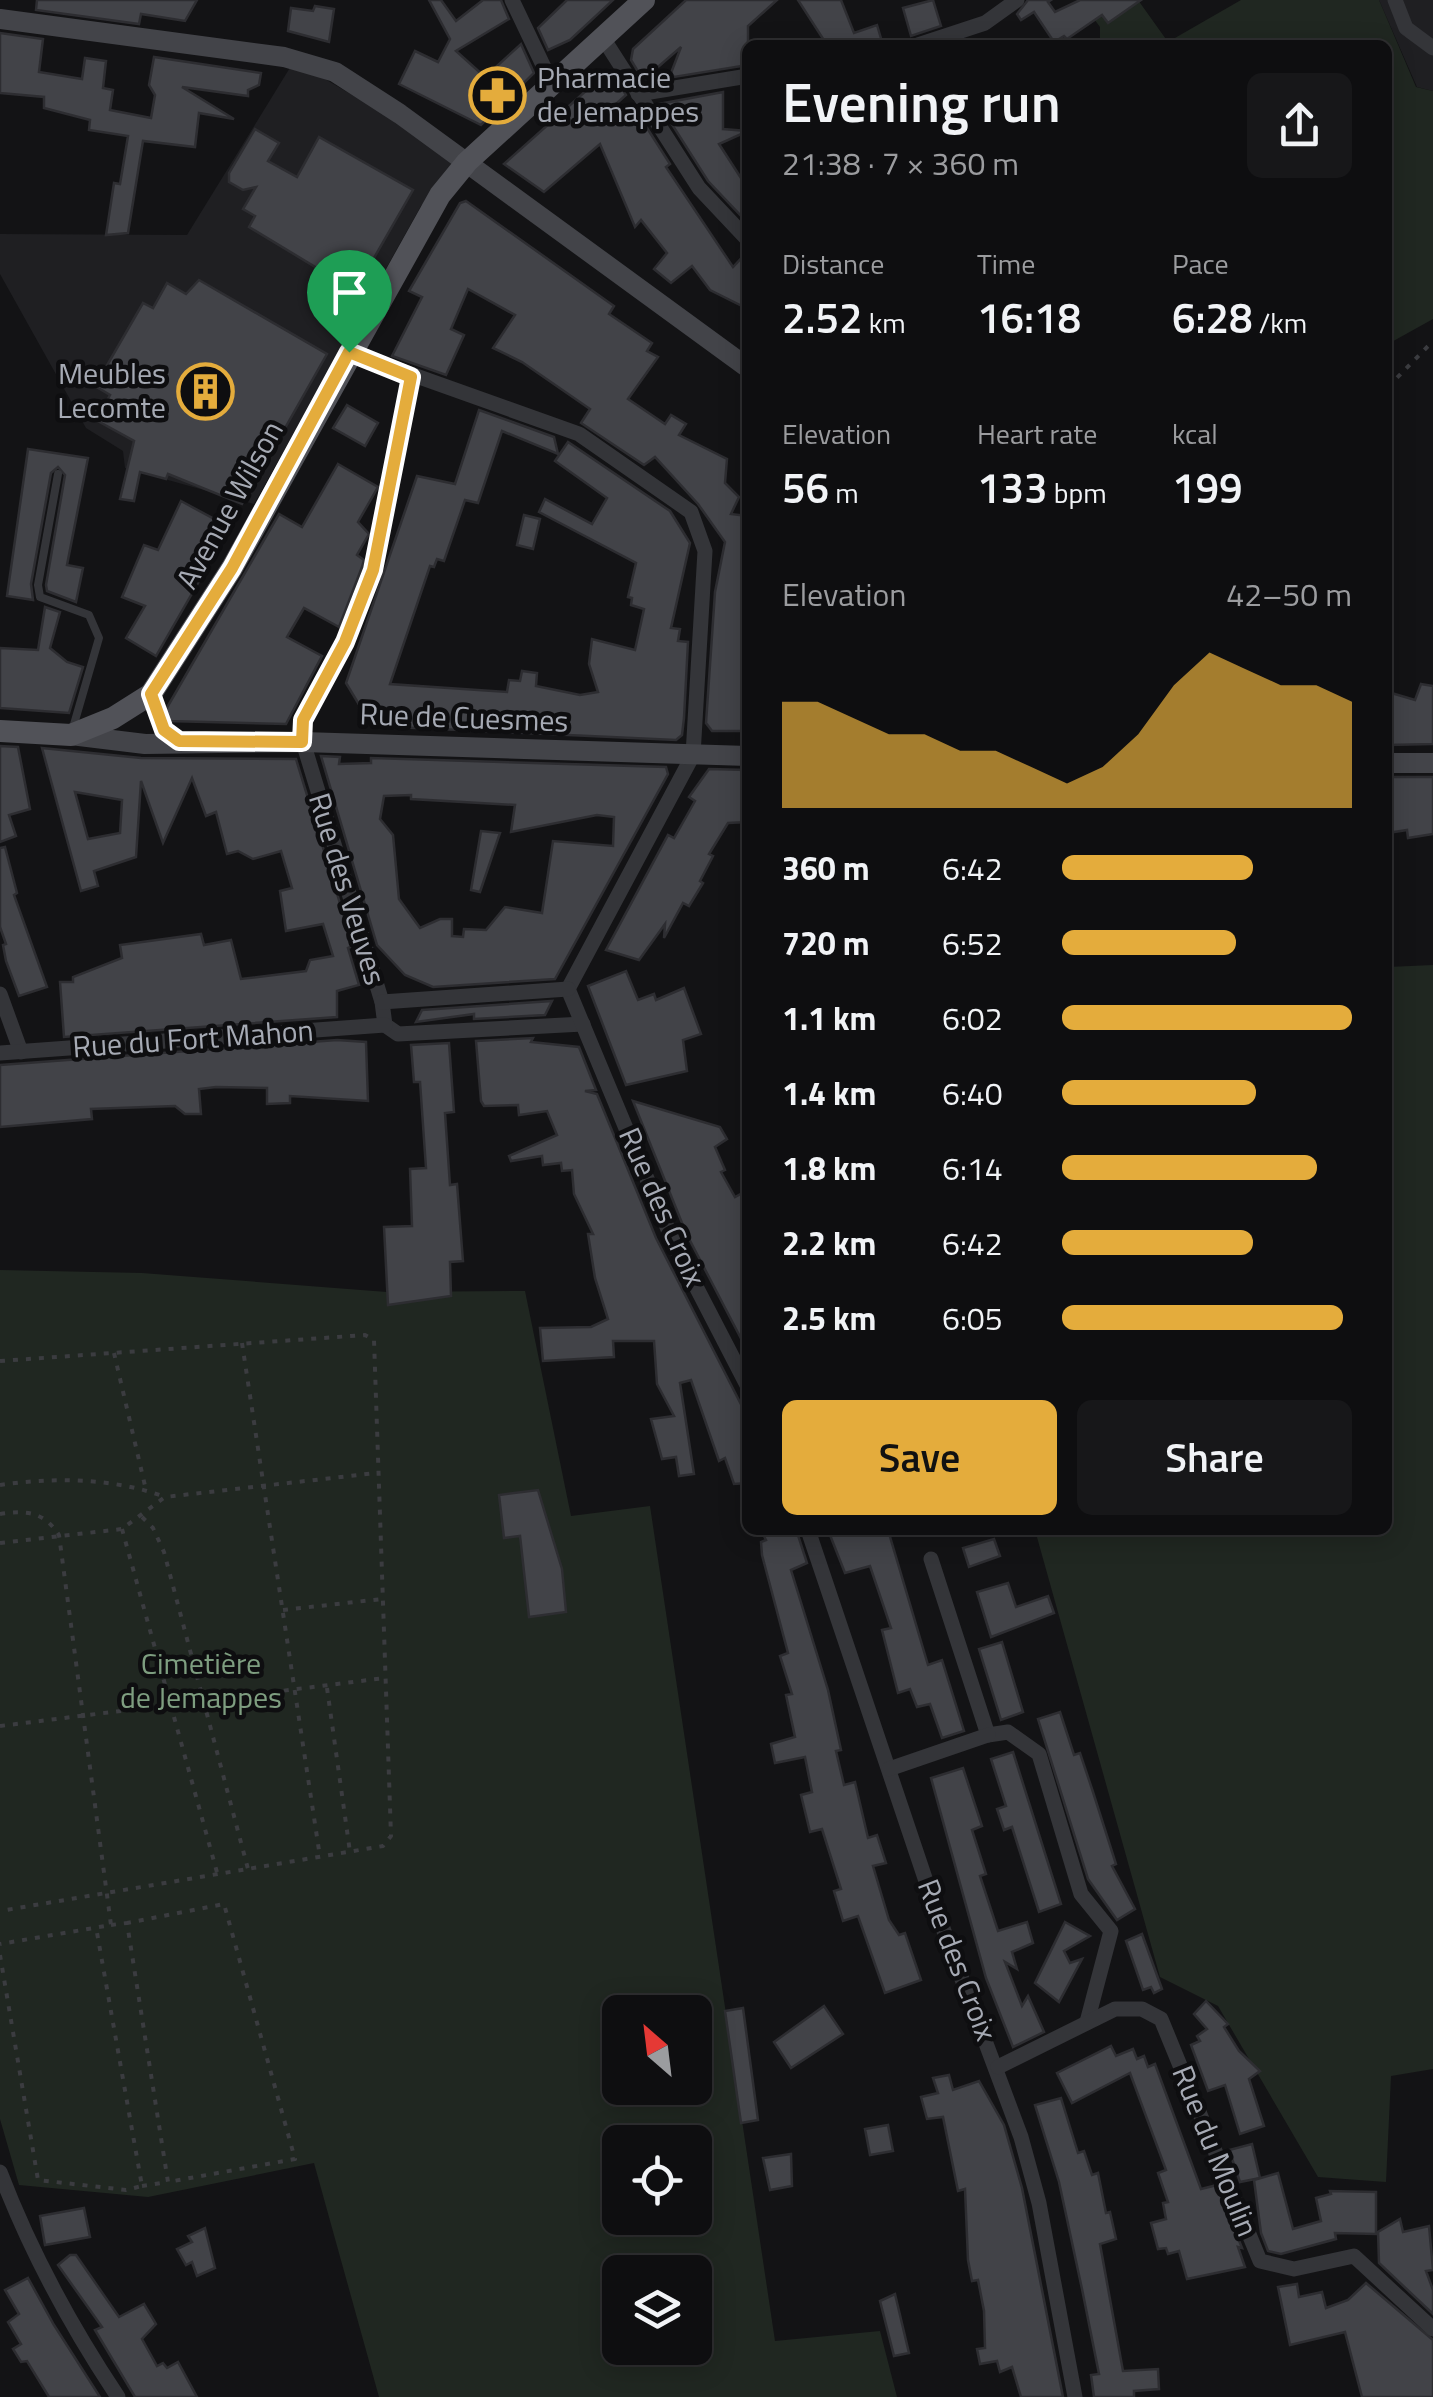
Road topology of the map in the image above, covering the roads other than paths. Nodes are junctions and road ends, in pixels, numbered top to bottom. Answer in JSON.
{"nodes":[{"id":1,"x":512,"y":0,"type":"edge"},
{"id":2,"x":644,"y":0,"type":"edge"},
{"id":3,"x":1017,"y":0,"type":"edge"},
{"id":4,"x":1396,"y":0,"type":"edge"},
{"id":5,"x":0,"y":19,"type":"edge"},
{"id":6,"x":602,"y":38,"type":"junction"},
{"id":7,"x":933,"y":40,"type":"edge"},
{"id":8,"x":1433,"y":48,"type":"edge"},
{"id":9,"x":742,"y":77,"type":"edge"},
{"id":10,"x":552,"y":84,"type":"junction"},
{"id":11,"x":638,"y":94,"type":"junction"},
{"id":12,"x":467,"y":162,"type":"junction"},
{"id":13,"x":742,"y":235,"type":"edge"},
{"id":14,"x":349,"y":352,"type":"junction"},
{"id":15,"x":742,"y":364,"type":"edge"},
{"id":16,"x":411,"y":377,"type":"junction"},
{"id":17,"x":58,"y":474,"type":"dead end"},
{"id":18,"x":0,"y":730,"type":"edge"},
{"id":19,"x":71,"y":735,"type":"junction"},
{"id":20,"x":302,"y":742,"type":"junction"},
{"id":21,"x":694,"y":755,"type":"junction"},
{"id":22,"x":742,"y":756,"type":"edge"},
{"id":23,"x":1392,"y":763,"type":"edge"},
{"id":24,"x":1433,"y":763,"type":"edge"},
{"id":25,"x":568,"y":989,"type":"junction"},
{"id":26,"x":0,"y":994,"type":"edge"},
{"id":27,"x":382,"y":1002,"type":"junction"},
{"id":28,"x":583,"y":1024,"type":"junction"},
{"id":29,"x":386,"y":1025,"type":"junction"},
{"id":30,"x":20,"y":1052,"type":"junction"},
{"id":31,"x":0,"y":1053,"type":"edge"},
{"id":32,"x":742,"y":1375,"type":"edge"},
{"id":33,"x":810,"y":1535,"type":"edge"},
{"id":34,"x":931,"y":1559,"type":"dead end"},
{"id":35,"x":988,"y":1735,"type":"junction"},
{"id":36,"x":889,"y":1769,"type":"junction"},
{"id":37,"x":1087,"y":2022,"type":"junction"},
{"id":38,"x":998,"y":2067,"type":"junction"},
{"id":39,"x":0,"y":2172,"type":"edge"},
{"id":40,"x":1433,"y":2329,"type":"edge"},
{"id":41,"x":118,"y":2397,"type":"edge"},
{"id":42,"x":1075,"y":2397,"type":"edge"}],
"edges":[{"from":1,"to":10,"type":"street"},
{"from":2,"to":6,"type":"main road","name":"Avenue Wilson"},
{"from":3,"to":7,"type":"street"},
{"from":4,"to":8,"type":"street"},
{"from":5,"to":12,"type":"street"},
{"from":6,"to":10,"type":"main road","name":"Avenue Wilson"},
{"from":6,"to":11,"type":"street"},
{"from":9,"to":11,"type":"street"},
{"from":10,"to":12,"type":"main road","name":"Avenue Wilson"},
{"from":11,"to":13,"type":"street"},
{"from":12,"to":14,"type":"main road","name":"Avenue Wilson"},
{"from":12,"to":15,"type":"street"},
{"from":14,"to":16,"type":"street"},
{"from":14,"to":19,"type":"main road","name":"Avenue Wilson"},
{"from":16,"to":20,"type":"street"},
{"from":16,"to":21,"type":"street"},
{"from":17,"to":19,"type":"lane"},
{"from":18,"to":19,"type":"main road"},
{"from":19,"to":20,"type":"street","name":"Rue de Cuesmes"},
{"from":20,"to":21,"type":"street","name":"Rue de Cuesmes"},
{"from":20,"to":27,"type":"street","name":"Rue des Veuves"},
{"from":21,"to":22,"type":"street","name":"Rue de Cuesmes"},
{"from":21,"to":25,"type":"street"},
{"from":23,"to":24,"type":"street"},
{"from":25,"to":27,"type":"street"},
{"from":25,"to":28,"type":"street","name":"Rue des Croix"},
{"from":26,"to":30,"type":"street"},
{"from":27,"to":29,"type":"street","name":"Rue des Veuves"},
{"from":28,"to":29,"type":"street","name":"Rue du Fort Mahon"},
{"from":28,"to":32,"type":"street","name":"Rue des Croix"},
{"from":29,"to":30,"type":"street","name":"Rue du Fort Mahon"},
{"from":30,"to":31,"type":"street","name":"Rue du Fort Mahon"},
{"from":33,"to":36,"type":"street","name":"Rue des Croix"},
{"from":34,"to":35,"type":"street"},
{"from":35,"to":36,"type":"street"},
{"from":35,"to":37,"type":"street"},
{"from":36,"to":38,"type":"street","name":"Rue des Croix"},
{"from":37,"to":38,"type":"street","name":"Rue du Moulin"},
{"from":37,"to":40,"type":"street","name":"Rue du Moulin"},
{"from":38,"to":42,"type":"street","name":"Rue des Croix"},
{"from":39,"to":41,"type":"street"}]}
